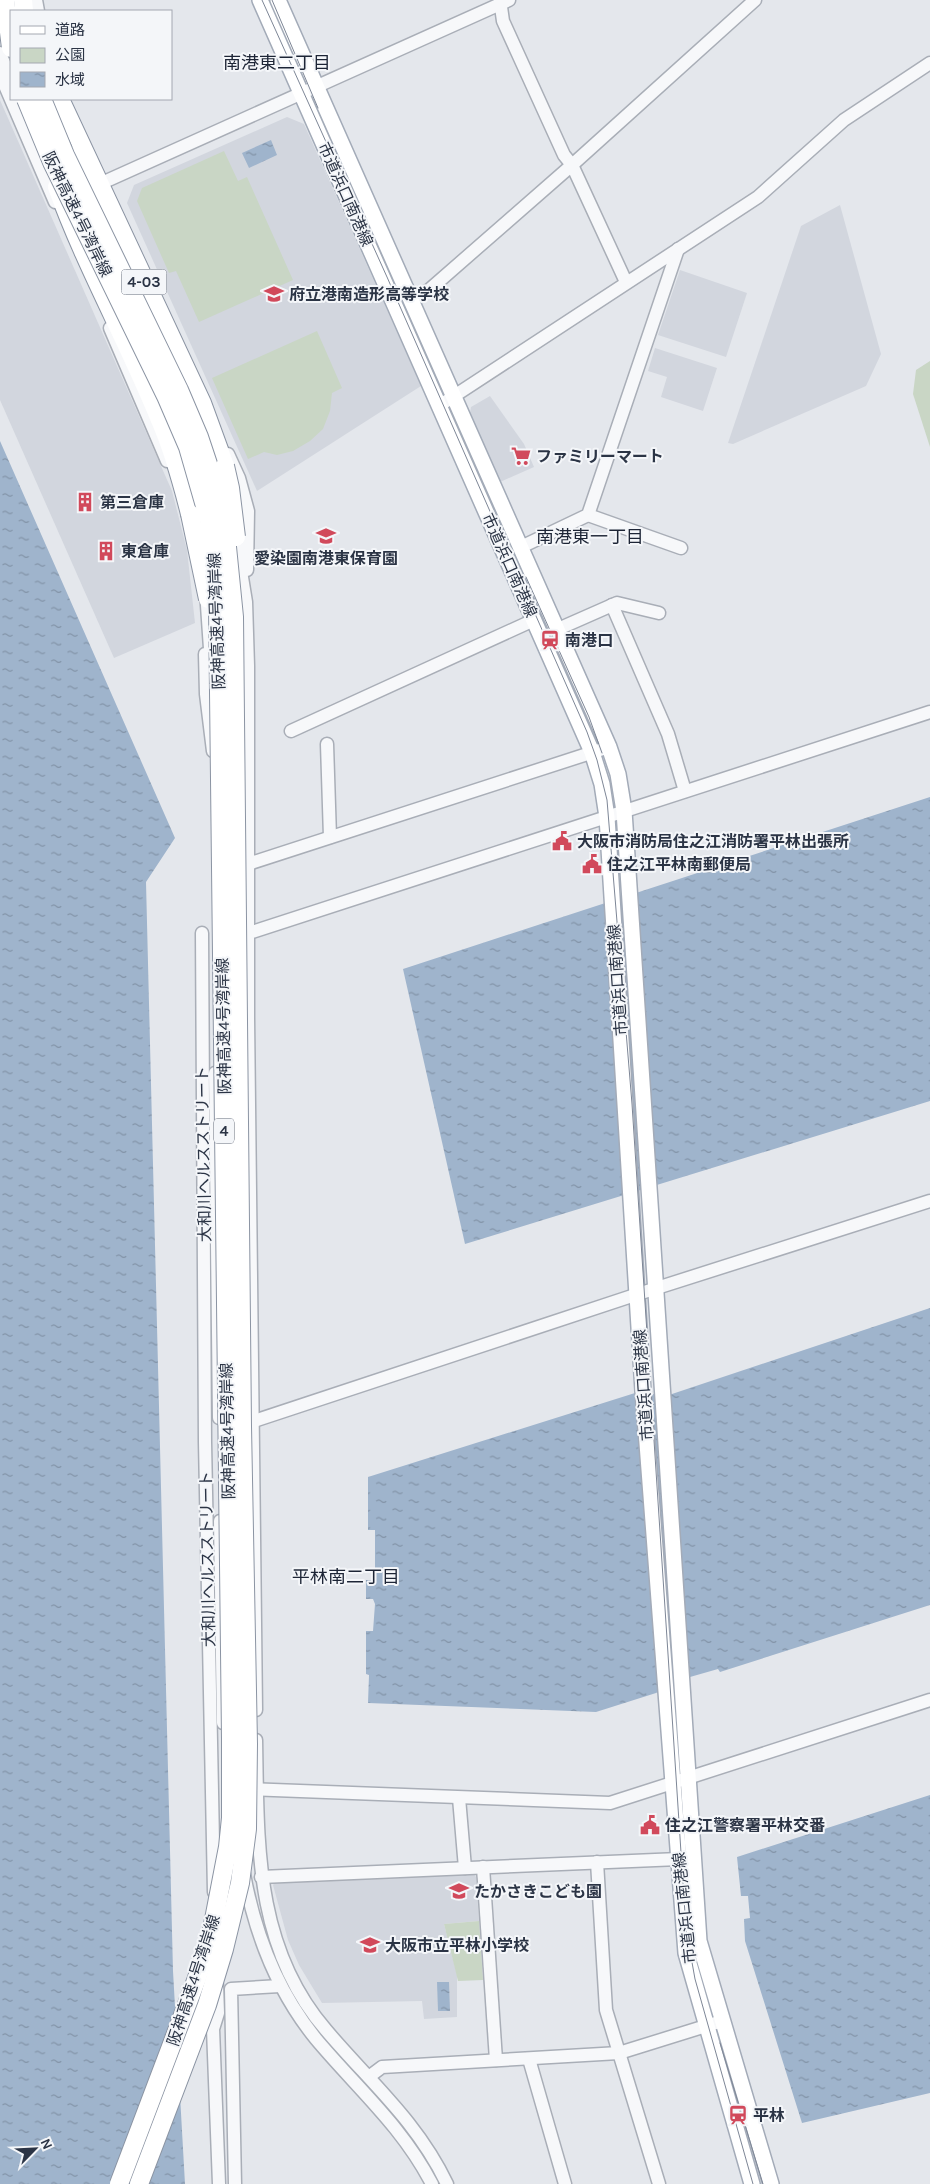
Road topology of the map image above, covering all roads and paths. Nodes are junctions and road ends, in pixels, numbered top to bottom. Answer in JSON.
{"nodes":[{"id":1,"x":260,"y":0,"type":"edge"},
{"id":2,"x":278,"y":0,"type":"edge"},
{"id":3,"x":756,"y":0,"type":"edge"},
{"id":4,"x":503,"y":1,"type":"edge"},
{"id":5,"x":0,"y":53,"type":"edge"},
{"id":6,"x":930,"y":63,"type":"edge"},
{"id":7,"x":0,"y":74,"type":"edge"},
{"id":8,"x":10,"y":78,"type":"edge"},
{"id":9,"x":317,"y":87,"type":"junction"},
{"id":10,"x":302,"y":94,"type":"junction"},
{"id":11,"x":10,"y":97,"type":"edge"},
{"id":12,"x":11,"y":100,"type":"edge"},
{"id":13,"x":19,"y":100,"type":"edge"},
{"id":14,"x":26,"y":100,"type":"edge"},
{"id":15,"x":42,"y":100,"type":"edge"},
{"id":16,"x":53,"y":100,"type":"edge"},
{"id":17,"x":60,"y":100,"type":"edge"},
{"id":18,"x":66,"y":100,"type":"edge"},
{"id":19,"x":572,"y":165,"type":"junction"},
{"id":20,"x":53,"y":174,"type":"junction"},
{"id":21,"x":104,"y":182,"type":"junction"},
{"id":22,"x":678,"y":249,"type":"junction"},
{"id":23,"x":626,"y":282,"type":"junction"},
{"id":24,"x":411,"y":300,"type":"junction"},
{"id":25,"x":454,"y":396,"type":"junction"},
{"id":26,"x":440,"y":406,"type":"junction"},
{"id":27,"x":588,"y":516,"type":"junction"},
{"id":28,"x":521,"y":547,"type":"junction"},
{"id":29,"x":682,"y":548,"type":"dead end"},
{"id":30,"x":246,"y":602,"type":"junction"},
{"id":31,"x":612,"y":605,"type":"junction"},
{"id":32,"x":660,"y":613,"type":"dead end"},
{"id":33,"x":534,"y":620,"type":"junction"},
{"id":34,"x":558,"y":629,"type":"junction"},
{"id":35,"x":236,"y":688,"type":"junction"},
{"id":36,"x":220,"y":707,"type":"junction"},
{"id":37,"x":930,"y":712,"type":"edge"},
{"id":38,"x":291,"y":731,"type":"dead end"},
{"id":39,"x":327,"y":744,"type":"dead end"},
{"id":40,"x":610,"y":747,"type":"junction"},
{"id":41,"x":592,"y":752,"type":"junction"},
{"id":42,"x":213,"y":753,"type":"junction"},
{"id":43,"x":685,"y":792,"type":"junction"},
{"id":44,"x":624,"y":812,"type":"junction"},
{"id":45,"x":607,"y":817,"type":"junction"},
{"id":46,"x":330,"y":837,"type":"junction"},
{"id":47,"x":248,"y":864,"type":"junction"},
{"id":48,"x":215,"y":921,"type":"junction"},
{"id":49,"x":202,"y":933,"type":"dead end"},
{"id":50,"x":249,"y":933,"type":"junction"},
{"id":51,"x":930,"y":1201,"type":"edge"},
{"id":52,"x":656,"y":1289,"type":"junction"},
{"id":53,"x":638,"y":1294,"type":"junction"},
{"id":54,"x":254,"y":1421,"type":"junction"},
{"id":55,"x":219,"y":1422,"type":"junction"},
{"id":56,"x":930,"y":1700,"type":"edge"},
{"id":57,"x":688,"y":1777,"type":"junction"},
{"id":58,"x":673,"y":1782,"type":"junction"},
{"id":59,"x":230,"y":1789,"type":"junction"},
{"id":60,"x":257,"y":1790,"type":"junction"},
{"id":61,"x":459,"y":1798,"type":"junction"},
{"id":62,"x":678,"y":1859,"type":"junction"},
{"id":63,"x":597,"y":1862,"type":"junction"},
{"id":64,"x":483,"y":1867,"type":"junction"},
{"id":65,"x":465,"y":1868,"type":"junction"},
{"id":66,"x":261,"y":1877,"type":"junction"},
{"id":67,"x":280,"y":1986,"type":"junction"},
{"id":68,"x":722,"y":2022,"type":"junction"},
{"id":69,"x":706,"y":2028,"type":"junction"},
{"id":70,"x":619,"y":2053,"type":"junction"},
{"id":71,"x":529,"y":2059,"type":"junction"},
{"id":72,"x":496,"y":2060,"type":"junction"},
{"id":73,"x":370,"y":2076,"type":"junction"},
{"id":74,"x":119,"y":2184,"type":"edge"},
{"id":75,"x":139,"y":2184,"type":"edge"},
{"id":76,"x":219,"y":2184,"type":"edge"},
{"id":77,"x":235,"y":2184,"type":"edge"},
{"id":78,"x":432,"y":2184,"type":"edge"},
{"id":79,"x":447,"y":2184,"type":"edge"},
{"id":80,"x":565,"y":2184,"type":"edge"},
{"id":81,"x":659,"y":2184,"type":"edge"},
{"id":82,"x":752,"y":2184,"type":"edge"},
{"id":83,"x":771,"y":2184,"type":"edge"}],
"edges":[{"from":1,"to":10,"type":"main road","name":"市道浜口南港線"},
{"from":2,"to":9,"type":"main road","name":"市道浜口南港線"},
{"from":3,"to":19,"type":"street"},
{"from":4,"to":9,"type":"street"},
{"from":4,"to":19,"type":"street"},
{"from":5,"to":8,"type":"street"},
{"from":6,"to":22,"type":"street"},
{"from":7,"to":11,"type":"street"},
{"from":9,"to":10,"type":"street"},
{"from":9,"to":24,"type":"main road","name":"市道浜口南港線"},
{"from":10,"to":21,"type":"street"},
{"from":10,"to":26,"type":"main road","name":"市道浜口南港線"},
{"from":12,"to":42,"type":"street"},
{"from":13,"to":20,"type":"street"},
{"from":14,"to":36,"type":"highway","name":"阪神高速4号湾岸線","number":"4","bridge":true},
{"from":15,"to":35,"type":"highway","name":"阪神高速4号湾岸線","number":"4","bridge":true},
{"from":16,"to":30,"type":"street"},
{"from":17,"to":35,"type":"highway","number":"4-03","bridge":true},
{"from":18,"to":21,"type":"street"},
{"from":19,"to":23,"type":"street"},
{"from":19,"to":24,"type":"street"},
{"from":20,"to":36,"type":"highway","number":"4-03","bridge":true},
{"from":20,"to":42,"type":"street"},
{"from":21,"to":30,"type":"street"},
{"from":22,"to":23,"type":"street"},
{"from":22,"to":27,"type":"street"},
{"from":23,"to":25,"type":"street"},
{"from":24,"to":25,"type":"main road","name":"市道浜口南港線"},
{"from":25,"to":26,"type":"street"},
{"from":25,"to":28,"type":"main road","name":"市道浜口南港線"},
{"from":26,"to":33,"type":"main road","name":"市道浜口南港線"},
{"from":27,"to":28,"type":"street"},
{"from":27,"to":29,"type":"street"},
{"from":28,"to":34,"type":"main road","name":"市道浜口南港線"},
{"from":30,"to":47,"type":"street"},
{"from":31,"to":32,"type":"street"},
{"from":31,"to":34,"type":"street"},
{"from":31,"to":43,"type":"street"},
{"from":33,"to":38,"type":"street"},
{"from":33,"to":41,"type":"main road","name":"市道浜口南港線"},
{"from":34,"to":40,"type":"main road","name":"市道浜口南港線"},
{"from":35,"to":75,"type":"highway","name":"阪神高速4号湾岸線","number":"4","bridge":true},
{"from":36,"to":74,"type":"highway","name":"阪神高速4号湾岸線","number":"4","bridge":true},
{"from":37,"to":43,"type":"street"},
{"from":39,"to":46,"type":"street"},
{"from":40,"to":41,"type":"street"},
{"from":40,"to":44,"type":"main road","name":"市道浜口南港線"},
{"from":41,"to":45,"type":"main road","name":"市道浜口南港線"},
{"from":41,"to":46,"type":"street"},
{"from":42,"to":48,"type":"street"},
{"from":43,"to":44,"type":"street"},
{"from":44,"to":45,"type":"street"},
{"from":44,"to":52,"type":"main road","name":"市道浜口南港線"},
{"from":45,"to":50,"type":"street"},
{"from":45,"to":53,"type":"main road","name":"市道浜口南港線"},
{"from":46,"to":47,"type":"street"},
{"from":47,"to":50,"type":"street"},
{"from":48,"to":50,"type":"street"},
{"from":48,"to":55,"type":"street"},
{"from":49,"to":76,"type":"street","name":"大和川ヘルスストリート"},
{"from":50,"to":54,"type":"street"},
{"from":51,"to":52,"type":"street"},
{"from":52,"to":53,"type":"street"},
{"from":52,"to":57,"type":"main road","name":"市道浜口南港線"},
{"from":53,"to":54,"type":"street"},
{"from":53,"to":58,"type":"main road","name":"市道浜口南港線"},
{"from":54,"to":55,"type":"street"},
{"from":54,"to":60,"type":"street"},
{"from":55,"to":59,"type":"street"},
{"from":56,"to":57,"type":"street"},
{"from":57,"to":58,"type":"street"},
{"from":57,"to":68,"type":"main road","name":"市道浜口南港線"},
{"from":58,"to":61,"type":"street"},
{"from":58,"to":62,"type":"main road","name":"市道浜口南港線"},
{"from":59,"to":60,"type":"street"},
{"from":59,"to":67,"type":"street"},
{"from":60,"to":61,"type":"street"},
{"from":60,"to":66,"type":"street"},
{"from":61,"to":65,"type":"street"},
{"from":62,"to":63,"type":"street"},
{"from":62,"to":69,"type":"main road","name":"市道浜口南港線"},
{"from":63,"to":64,"type":"street"},
{"from":63,"to":70,"type":"street"},
{"from":64,"to":65,"type":"street"},
{"from":64,"to":72,"type":"street"},
{"from":65,"to":66,"type":"street"},
{"from":66,"to":73,"type":"street"},
{"from":67,"to":77,"type":"street"},
{"from":67,"to":78,"type":"street"},
{"from":68,"to":69,"type":"street"},
{"from":68,"to":83,"type":"main road","name":"市道浜口南港線"},
{"from":69,"to":70,"type":"street"},
{"from":69,"to":82,"type":"main road","name":"市道浜口南港線"},
{"from":70,"to":71,"type":"street"},
{"from":70,"to":81,"type":"street"},
{"from":71,"to":72,"type":"street"},
{"from":71,"to":80,"type":"street"},
{"from":72,"to":73,"type":"street"},
{"from":73,"to":79,"type":"street"}]}
